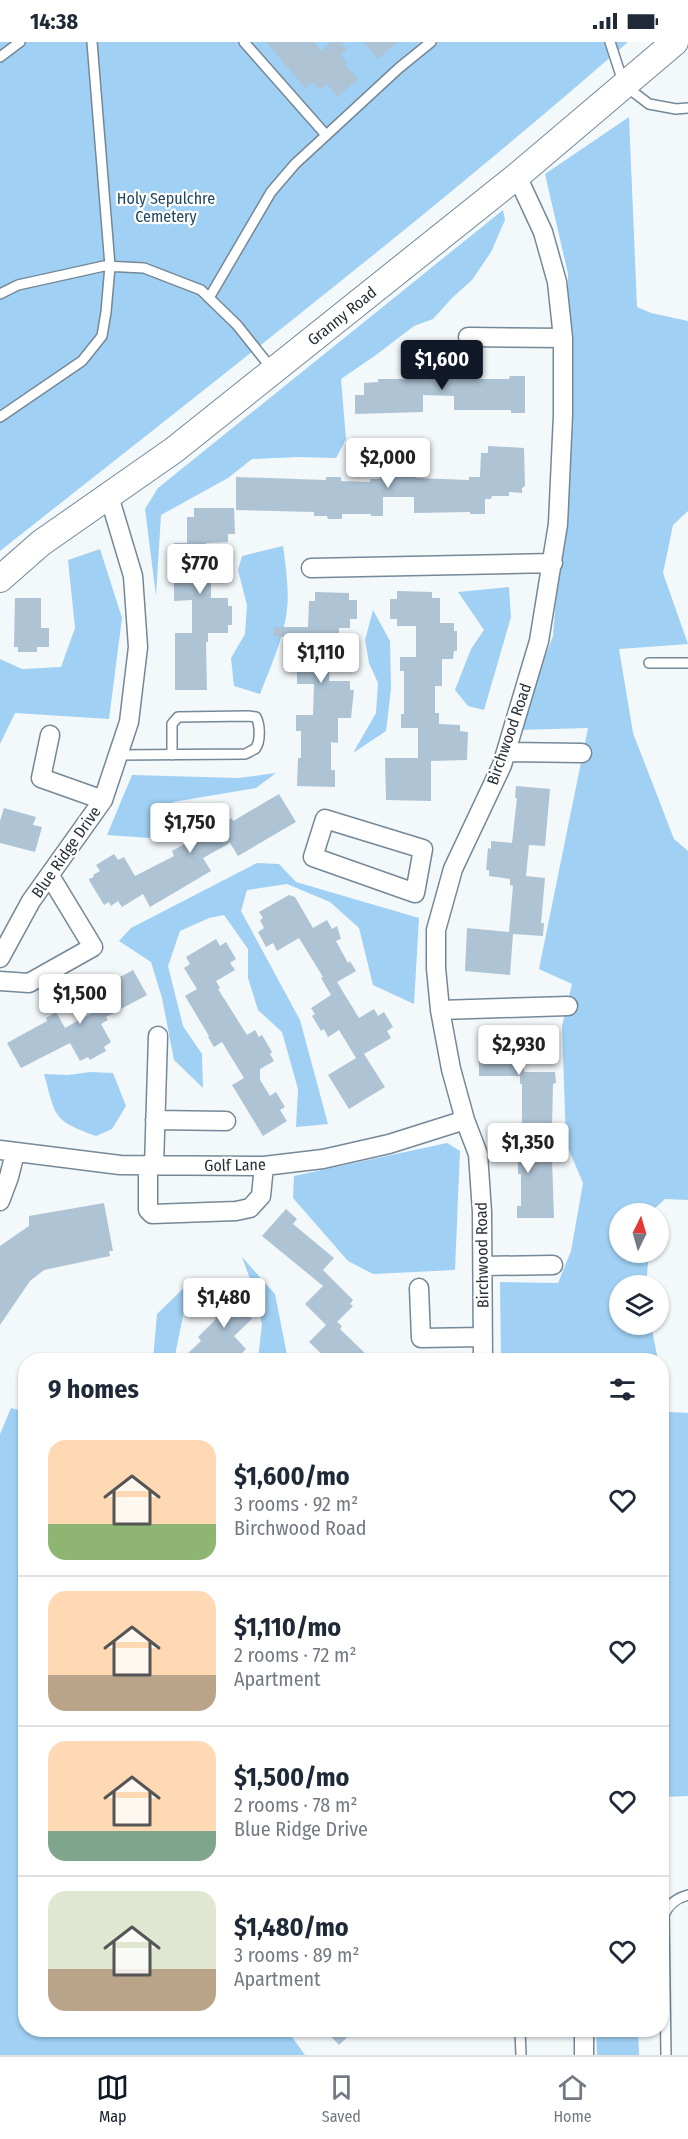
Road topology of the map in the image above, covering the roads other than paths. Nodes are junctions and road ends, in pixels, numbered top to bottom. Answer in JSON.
{"nodes":[{"id":1,"x":20,"y":42,"type":"edge"},
{"id":2,"x":92,"y":42,"type":"edge"},
{"id":3,"x":244,"y":42,"type":"edge"},
{"id":4,"x":431,"y":42,"type":"edge"},
{"id":5,"x":610,"y":42,"type":"edge"},
{"id":6,"x":675,"y":42,"type":"edge"},
{"id":7,"x":0,"y":57,"type":"edge"},
{"id":8,"x":624,"y":85,"type":"junction"},
{"id":9,"x":688,"y":108,"type":"edge"},
{"id":10,"x":326,"y":135,"type":"junction"},
{"id":11,"x":517,"y":176,"type":"junction"},
{"id":12,"x":110,"y":266,"type":"junction"},
{"id":13,"x":0,"y":294,"type":"edge"},
{"id":14,"x":210,"y":298,"type":"junction"},
{"id":15,"x":468,"y":337,"type":"dead end"},
{"id":16,"x":563,"y":338,"type":"junction"},
{"id":17,"x":273,"y":371,"type":"junction"},
{"id":18,"x":0,"y":417,"type":"edge"},
{"id":19,"x":109,"y":496,"type":"junction"},
{"id":20,"x":553,"y":563,"type":"junction"},
{"id":21,"x":311,"y":568,"type":"dead end"},
{"id":22,"x":0,"y":579,"type":"edge"},
{"id":23,"x":649,"y":663,"type":"dead end"},
{"id":24,"x":688,"y":663,"type":"edge"},
{"id":25,"x":50,"y":735,"type":"dead end"},
{"id":26,"x":506,"y":752,"type":"junction"},
{"id":27,"x":582,"y":753,"type":"dead end"},
{"id":28,"x":118,"y":755,"type":"junction"},
{"id":29,"x":172,"y":755,"type":"junction"},
{"id":30,"x":103,"y":800,"type":"junction"},
{"id":31,"x":50,"y":876,"type":"junction"},
{"id":32,"x":415,"y":892,"type":"junction"},
{"id":33,"x":443,"y":904,"type":"junction"},
{"id":34,"x":0,"y":958,"type":"edge"},
{"id":35,"x":0,"y":981,"type":"edge"},
{"id":36,"x":568,"y":1006,"type":"dead end"},
{"id":37,"x":440,"y":1010,"type":"junction"},
{"id":38,"x":158,"y":1036,"type":"dead end"},
{"id":39,"x":155,"y":1120,"type":"junction"},
{"id":40,"x":465,"y":1120,"type":"junction"},
{"id":41,"x":226,"y":1121,"type":"dead end"},
{"id":42,"x":7,"y":1152,"type":"edge"},
{"id":43,"x":151,"y":1166,"type":"junction"},
{"id":44,"x":264,"y":1166,"type":"junction"},
{"id":45,"x":0,"y":1201,"type":"edge"},
{"id":46,"x":553,"y":1265,"type":"dead end"},
{"id":47,"x":483,"y":1266,"type":"junction"},
{"id":48,"x":419,"y":1288,"type":"dead end"},
{"id":49,"x":482,"y":1337,"type":"junction"},
{"id":50,"x":483,"y":1353,"type":"edge"},
{"id":51,"x":688,"y":1895,"type":"edge"},
{"id":52,"x":669,"y":1905,"type":"edge"},
{"id":53,"x":520,"y":2037,"type":"edge"},
{"id":54,"x":584,"y":2037,"type":"edge"},
{"id":55,"x":666,"y":2037,"type":"edge"},
{"id":56,"x":521,"y":2055,"type":"edge"},
{"id":57,"x":584,"y":2055,"type":"edge"},
{"id":58,"x":666,"y":2055,"type":"edge"}],
"edges":[{"from":1,"to":7,"type":"lane"},
{"from":2,"to":12,"type":"lane"},
{"from":3,"to":10,"type":"lane"},
{"from":4,"to":10,"type":"lane"},
{"from":5,"to":8,"type":"lane"},
{"from":6,"to":8,"type":"street","name":"Granny Road"},
{"from":8,"to":9,"type":"lane"},
{"from":8,"to":11,"type":"street","name":"Granny Road"},
{"from":10,"to":14,"type":"lane"},
{"from":11,"to":16,"type":"street","name":"Birchwood Road"},
{"from":11,"to":17,"type":"street","name":"Granny Road"},
{"from":12,"to":13,"type":"lane"},
{"from":12,"to":14,"type":"lane"},
{"from":12,"to":18,"type":"lane"},
{"from":14,"to":17,"type":"lane"},
{"from":15,"to":16,"type":"street"},
{"from":16,"to":20,"type":"street","name":"Birchwood Road"},
{"from":17,"to":19,"type":"street","name":"Granny Road"},
{"from":19,"to":22,"type":"street","name":"Granny Road"},
{"from":19,"to":28,"type":"street","name":"Blue Ridge Drive"},
{"from":20,"to":21,"type":"street"},
{"from":20,"to":26,"type":"street","name":"Birchwood Road"},
{"from":23,"to":24,"type":"lane"},
{"from":25,"to":30,"type":"street"},
{"from":26,"to":27,"type":"street"},
{"from":26,"to":33,"type":"street","name":"Birchwood Road"},
{"from":28,"to":29,"type":"lane"},
{"from":28,"to":30,"type":"street","name":"Blue Ridge Drive"},
{"from":29,"to":29,"type":"lane"},
{"from":30,"to":31,"type":"street","name":"Blue Ridge Drive"},
{"from":31,"to":34,"type":"street","name":"Blue Ridge Drive"},
{"from":31,"to":35,"type":"street"},
{"from":32,"to":32,"type":"street"},
{"from":32,"to":33,"type":"street"},
{"from":33,"to":37,"type":"street","name":"Birchwood Road"},
{"from":36,"to":37,"type":"street"},
{"from":37,"to":40,"type":"street","name":"Birchwood Road"},
{"from":38,"to":39,"type":"street"},
{"from":39,"to":41,"type":"street"},
{"from":39,"to":43,"type":"street"},
{"from":40,"to":44,"type":"street","name":"Golf Lane"},
{"from":40,"to":47,"type":"street","name":"Birchwood Road"},
{"from":42,"to":43,"type":"street","name":"Golf Lane"},
{"from":42,"to":45,"type":"street"},
{"from":43,"to":44,"type":"street","name":"Golf Lane"},
{"from":43,"to":44,"type":"street"},
{"from":46,"to":47,"type":"street"},
{"from":47,"to":49,"type":"street","name":"Birchwood Road"},
{"from":48,"to":49,"type":"street"},
{"from":49,"to":50,"type":"street","name":"Birchwood Road"},
{"from":51,"to":52,"type":"lane"},
{"from":53,"to":56,"type":"lane"},
{"from":54,"to":57,"type":"street"},
{"from":55,"to":58,"type":"lane"}]}
